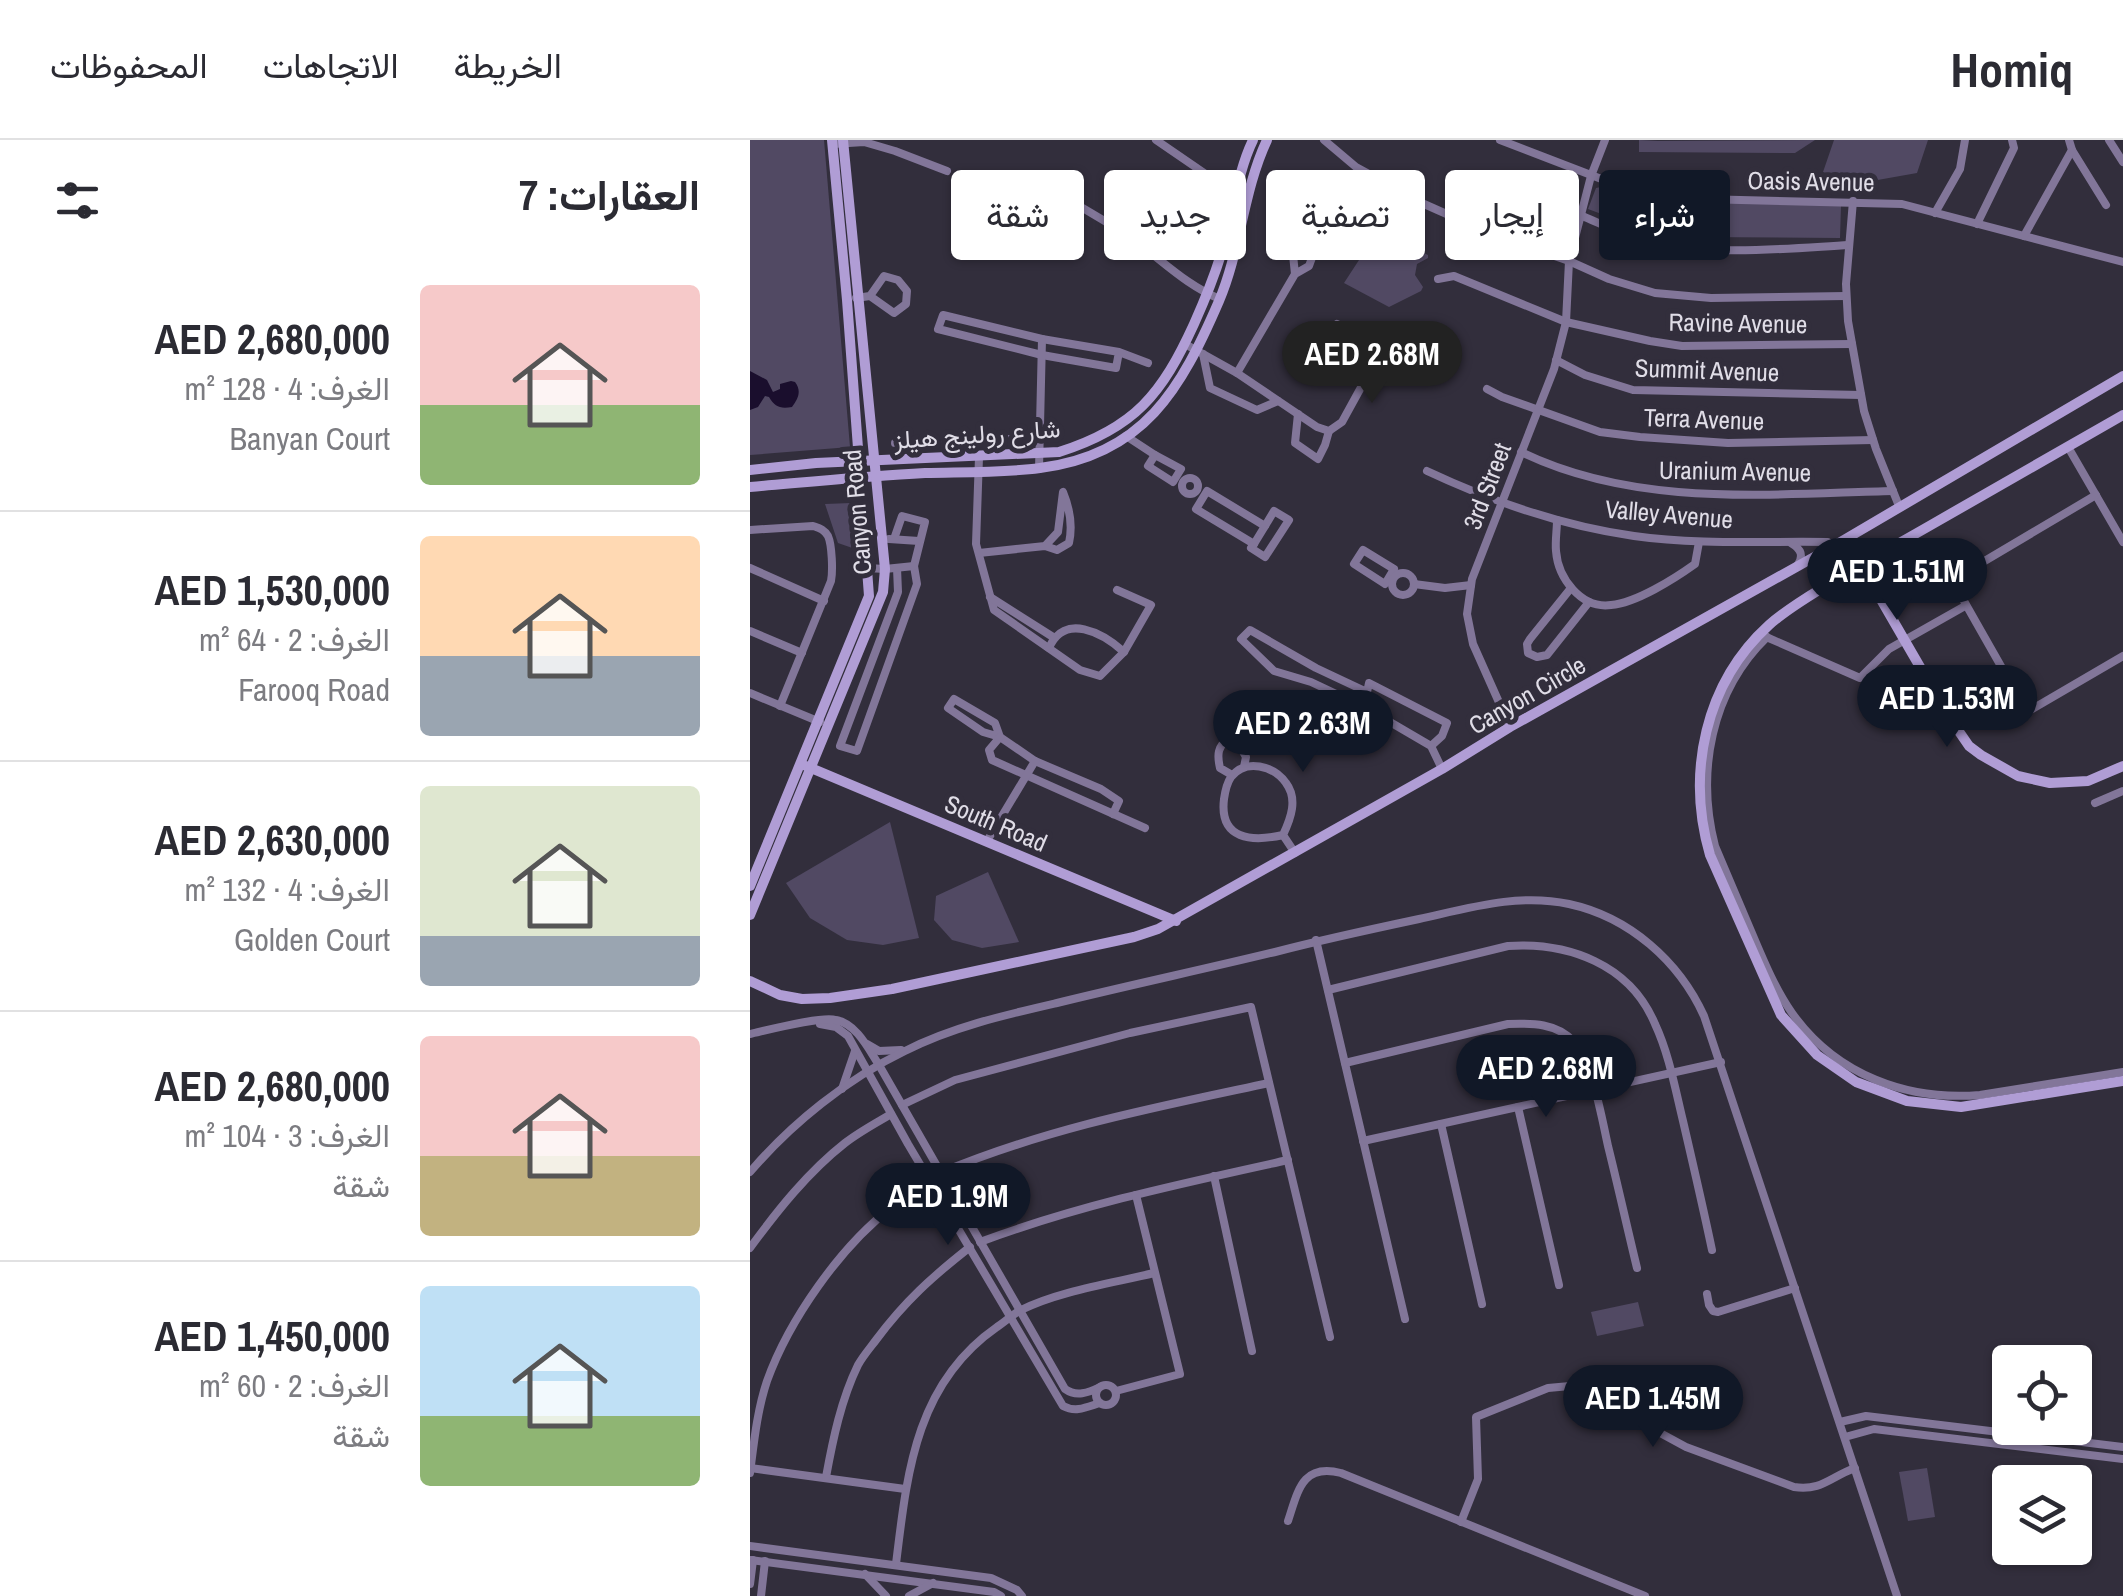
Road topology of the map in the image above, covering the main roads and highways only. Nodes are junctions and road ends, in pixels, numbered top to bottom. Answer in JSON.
{"nodes":[{"id":1,"x":1252,"y":140,"type":"edge"},
{"id":2,"x":1267,"y":140,"type":"edge"},
{"id":3,"x":838,"y":142,"type":"edge"},
{"id":4,"x":859,"y":298,"type":"junction"},
{"id":5,"x":2123,"y":376,"type":"edge"},
{"id":6,"x":2123,"y":415,"type":"edge"},
{"id":7,"x":859,"y":462,"type":"junction"},
{"id":8,"x":873,"y":462,"type":"junction"},
{"id":9,"x":750,"y":470,"type":"edge"},
{"id":10,"x":875,"y":476,"type":"junction"},
{"id":11,"x":860,"y":477,"type":"junction"},
{"id":12,"x":750,"y":487,"type":"edge"},
{"id":13,"x":1861,"y":564,"type":"junction"},
{"id":14,"x":844,"y":674,"type":"junction"},
{"id":15,"x":806,"y":766,"type":"junction"},
{"id":16,"x":2123,"y":766,"type":"edge"},
{"id":17,"x":750,"y":886,"type":"edge"},
{"id":18,"x":750,"y":915,"type":"edge"},
{"id":19,"x":1176,"y":920,"type":"junction"},
{"id":20,"x":750,"y":981,"type":"edge"},
{"id":21,"x":2123,"y":1081,"type":"edge"}],
"edges":[{"from":1,"to":8,"type":"main road","name":"شارع رولينج هيلز"},
{"from":2,"to":10,"type":"main road","name":"شارع رولينج هيلز"},
{"from":3,"to":4,"type":"main road","name":"Canyon Road"},
{"from":4,"to":7,"type":"main road","name":"Canyon Road"},
{"from":4,"to":8,"type":"main road","name":"Canyon Road"},
{"from":5,"to":19,"type":"main road","name":"Canyon Circle"},
{"from":6,"to":13,"type":"main road"},
{"from":7,"to":8,"type":"main road","name":"شارع رولينج هيلز"},
{"from":7,"to":9,"type":"main road","name":"شارع رولينج هيلز"},
{"from":7,"to":11,"type":"main road","name":"Canyon Road"},
{"from":8,"to":10,"type":"main road","name":"Canyon Road"},
{"from":10,"to":11,"type":"main road","name":"شارع رولينج هيلز"},
{"from":10,"to":14,"type":"main road","name":"Canyon Road"},
{"from":11,"to":12,"type":"main road","name":"شارع رولينج هيلز"},
{"from":11,"to":14,"type":"main road","name":"Canyon Road"},
{"from":13,"to":16,"type":"main road"},
{"from":13,"to":21,"type":"main road"},
{"from":14,"to":15,"type":"main road","name":"Canyon Road"},
{"from":15,"to":17,"type":"main road","name":"Canyon Road"},
{"from":15,"to":18,"type":"main road","name":"Canyon Road"},
{"from":15,"to":19,"type":"main road","name":"South Road"},
{"from":19,"to":20,"type":"main road","name":"Canyon Circle"}]}
